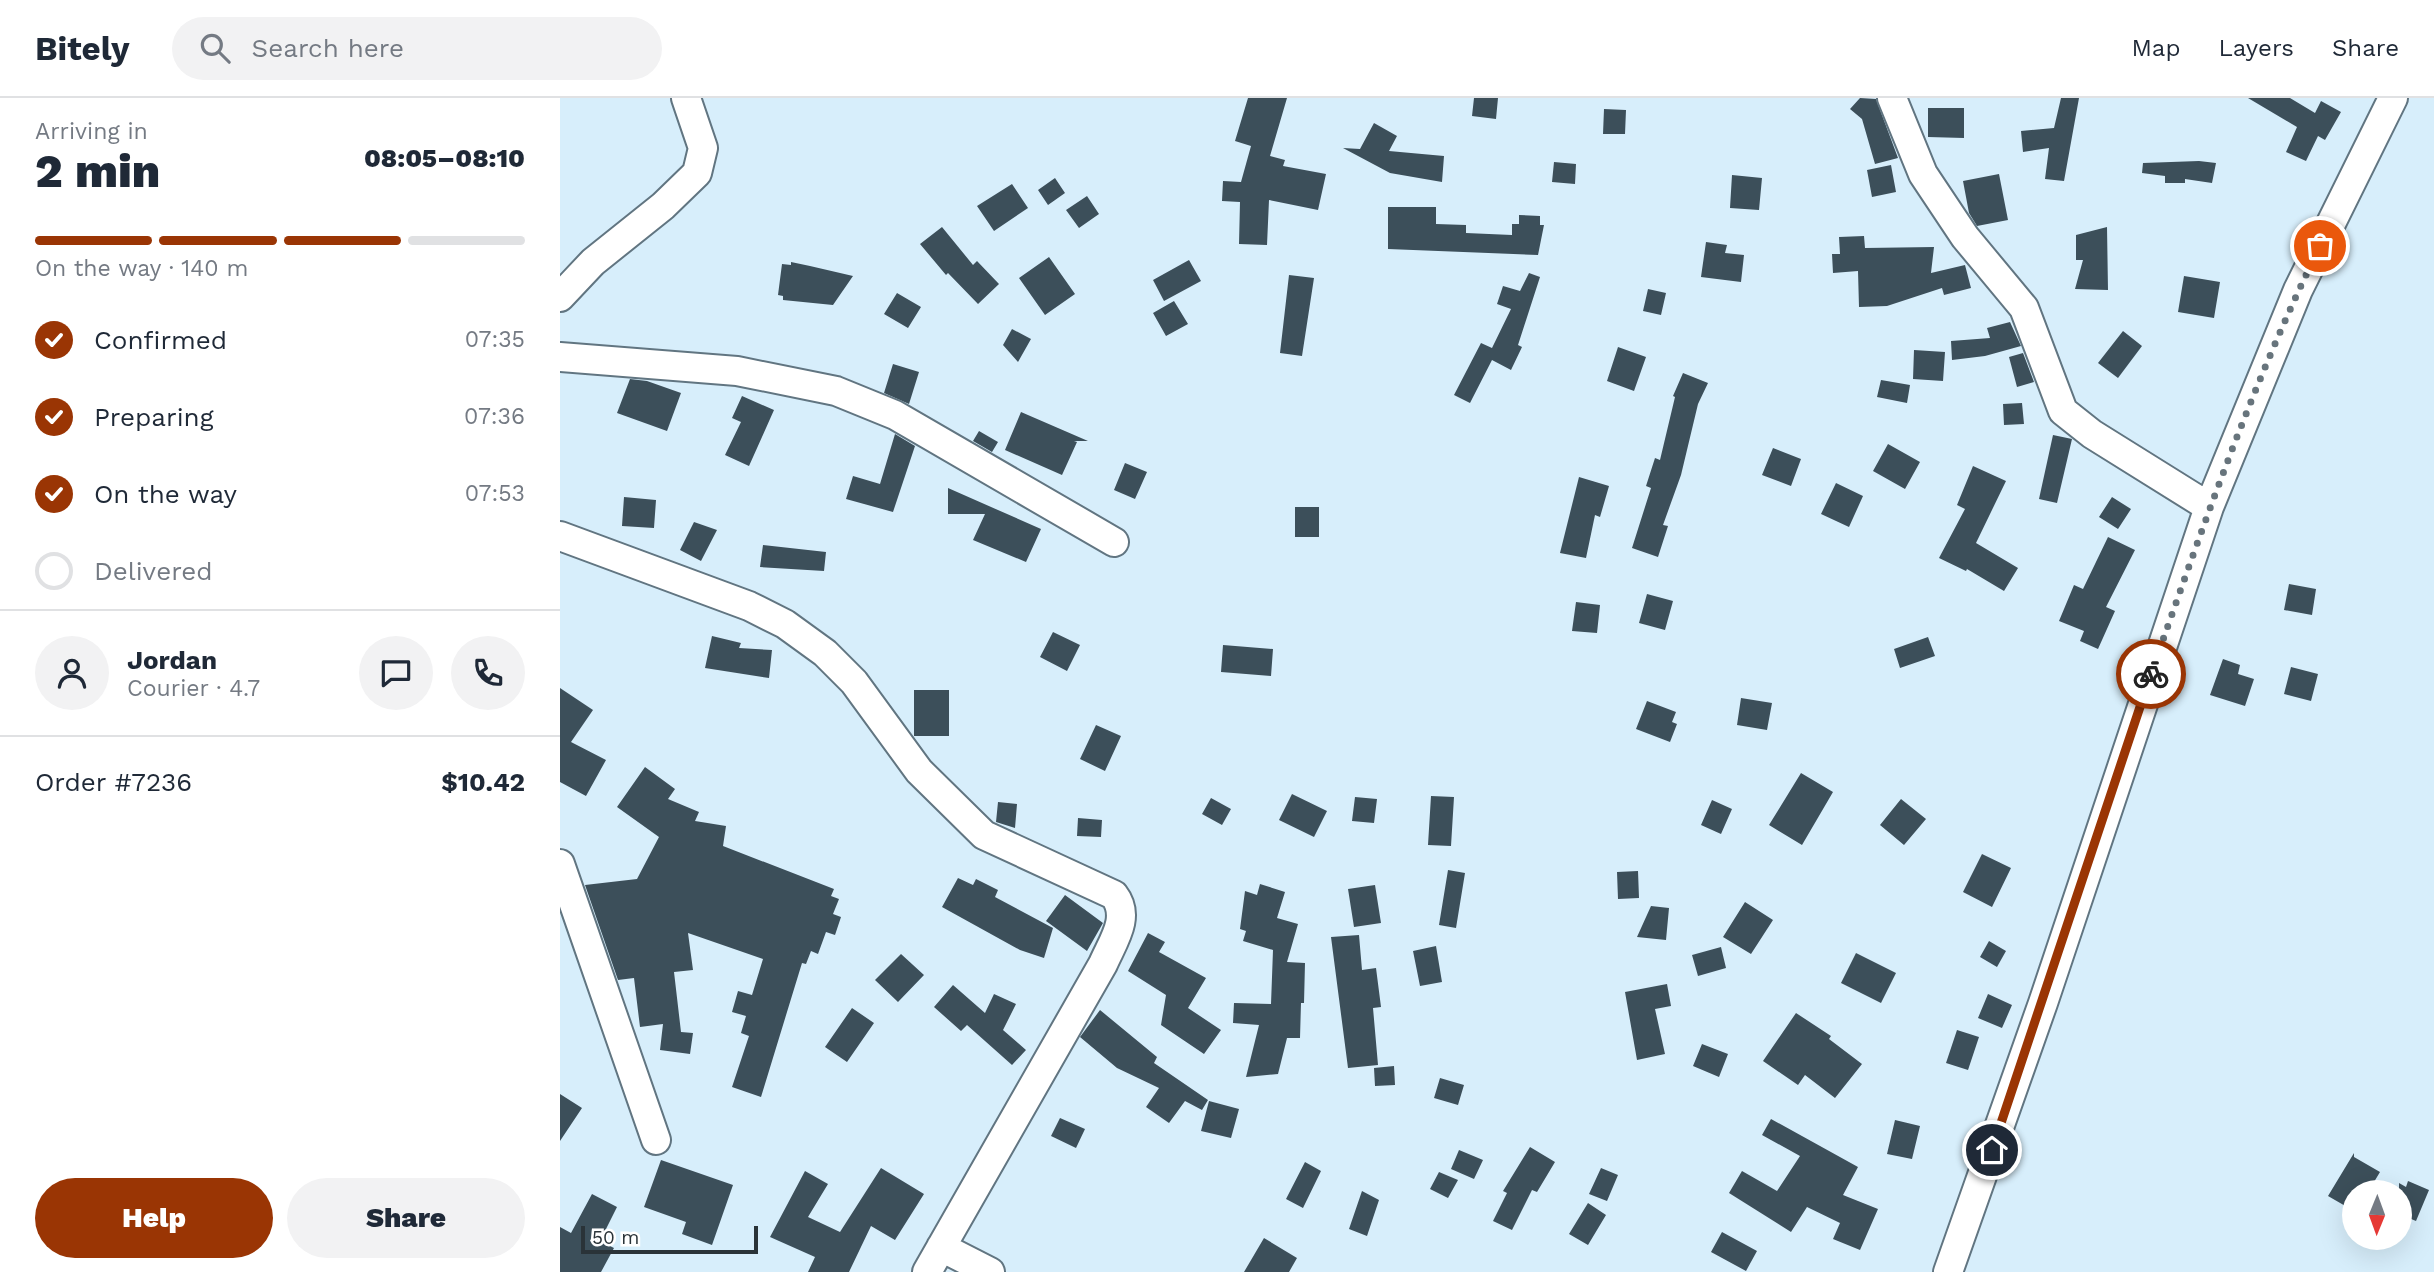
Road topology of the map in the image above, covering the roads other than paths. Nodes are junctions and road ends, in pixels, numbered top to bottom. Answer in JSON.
{"nodes":[{"id":1,"x":687,"y":98,"type":"edge"},
{"id":2,"x":1892,"y":98,"type":"edge"},
{"id":3,"x":2393,"y":98,"type":"edge"},
{"id":4,"x":560,"y":296,"type":"edge"},
{"id":5,"x":560,"y":357,"type":"edge"},
{"id":6,"x":2209,"y":507,"type":"junction"},
{"id":7,"x":560,"y":536,"type":"edge"},
{"id":8,"x":1114,"y":542,"type":"dead end"},
{"id":9,"x":560,"y":864,"type":"edge"},
{"id":10,"x":656,"y":1140,"type":"dead end"},
{"id":11,"x":941,"y":1247,"type":"junction"},
{"id":12,"x":927,"y":1272,"type":"edge"},
{"id":13,"x":990,"y":1272,"type":"edge"},
{"id":14,"x":1948,"y":1272,"type":"edge"}],
"edges":[{"from":1,"to":4,"type":"street"},
{"from":2,"to":6,"type":"street"},
{"from":3,"to":6,"type":"street"},
{"from":5,"to":8,"type":"street"},
{"from":6,"to":14,"type":"street"},
{"from":7,"to":11,"type":"street"},
{"from":9,"to":10,"type":"street"},
{"from":11,"to":12,"type":"street"},
{"from":11,"to":13,"type":"street"}]}
